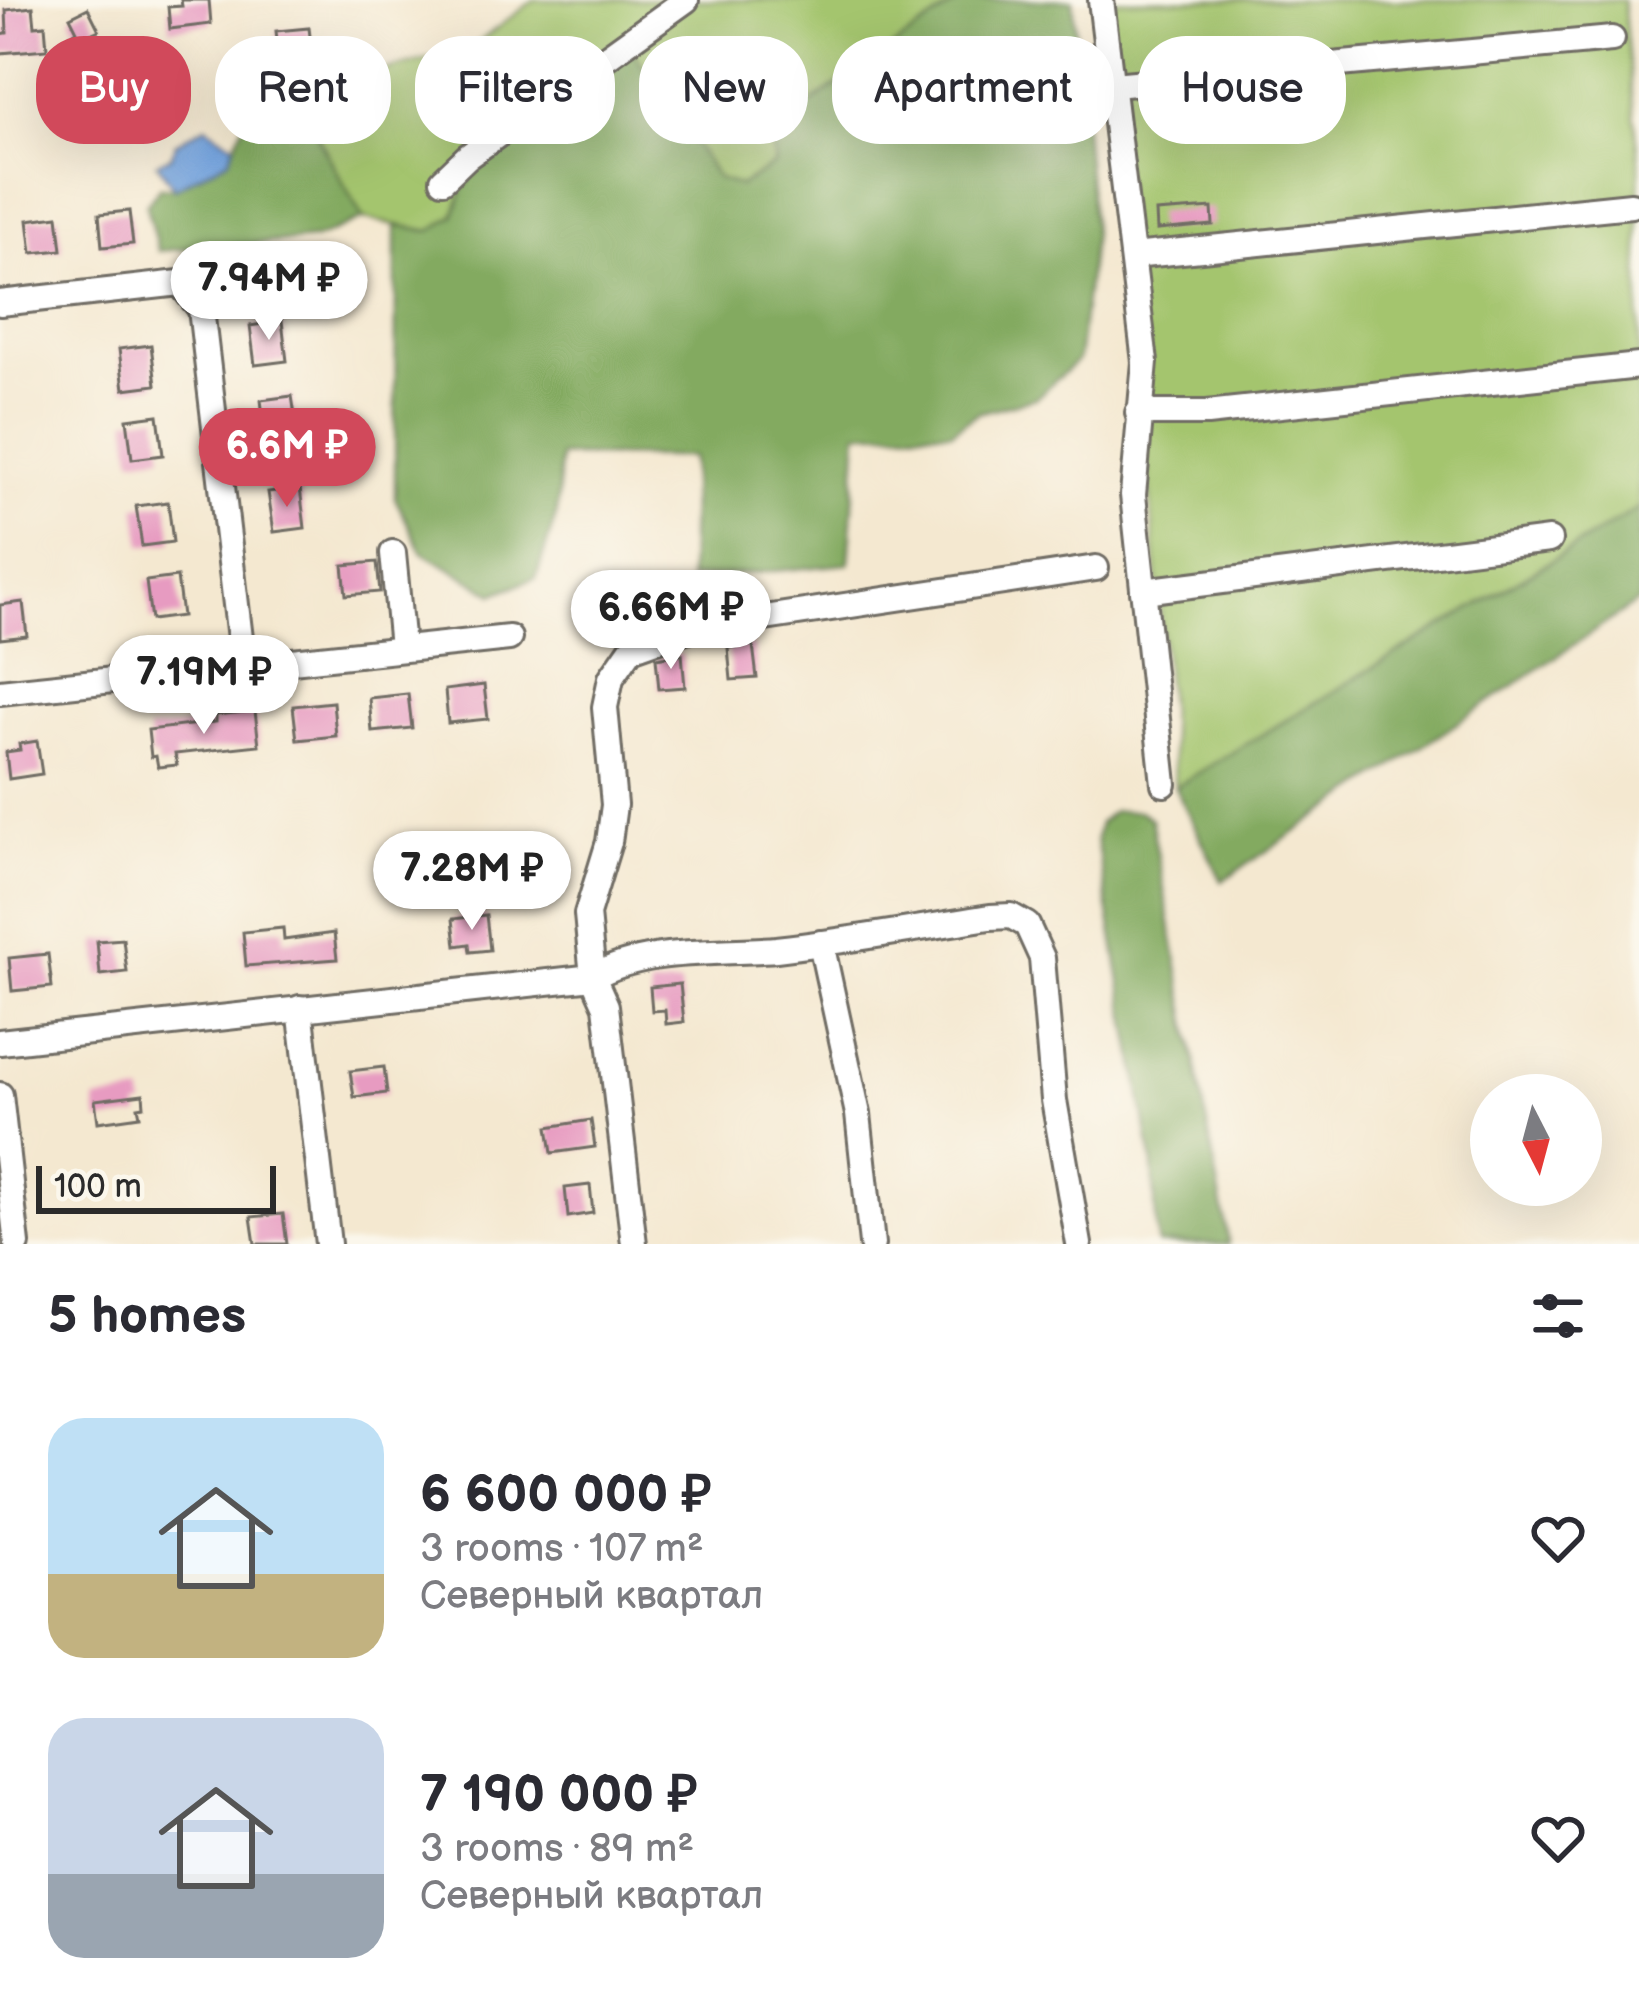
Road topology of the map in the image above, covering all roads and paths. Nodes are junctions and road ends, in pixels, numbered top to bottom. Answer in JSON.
{"nodes":[{"id":1,"x":686,"y":0,"type":"edge"},
{"id":2,"x":1101,"y":0,"type":"edge"},
{"id":3,"x":1106,"y":36,"type":"edge"},
{"id":4,"x":1612,"y":39,"type":"dead end"},
{"id":5,"x":1114,"y":85,"type":"edge"},
{"id":6,"x":1114,"y":94,"type":"edge"},
{"id":7,"x":443,"y":180,"type":"dead end"},
{"id":8,"x":1631,"y":205,"type":"dead end"},
{"id":9,"x":1133,"y":256,"type":"junction"},
{"id":10,"x":0,"y":303,"type":"edge"},
{"id":11,"x":1639,"y":366,"type":"edge"},
{"id":12,"x":1138,"y":413,"type":"junction"},
{"id":13,"x":1549,"y":540,"type":"dead end"},
{"id":14,"x":393,"y":553,"type":"dead end"},
{"id":15,"x":1096,"y":568,"type":"dead end"},
{"id":16,"x":1143,"y":591,"type":"junction"},
{"id":17,"x":508,"y":638,"type":"dead end"},
{"id":18,"x":402,"y":647,"type":"junction"},
{"id":19,"x":243,"y":664,"type":"junction"},
{"id":20,"x":0,"y":692,"type":"edge"},
{"id":21,"x":1164,"y":784,"type":"dead end"},
{"id":22,"x":821,"y":943,"type":"junction"},
{"id":23,"x":593,"y":977,"type":"junction"},
{"id":24,"x":299,"y":1008,"type":"junction"},
{"id":25,"x":0,"y":1042,"type":"edge"},
{"id":26,"x":0,"y":1095,"type":"edge"},
{"id":27,"x":17,"y":1244,"type":"edge"},
{"id":28,"x":328,"y":1244,"type":"edge"},
{"id":29,"x":634,"y":1244,"type":"edge"},
{"id":30,"x":872,"y":1244,"type":"edge"},
{"id":31,"x":1079,"y":1244,"type":"edge"}],
"edges":[{"from":1,"to":7,"type":"street"},
{"from":2,"to":3,"type":"street"},
{"from":4,"to":5,"type":"street"},
{"from":6,"to":9,"type":"street"},
{"from":8,"to":9,"type":"street"},
{"from":9,"to":12,"type":"street"},
{"from":10,"to":19,"type":"street"},
{"from":11,"to":12,"type":"street"},
{"from":12,"to":16,"type":"street"},
{"from":13,"to":16,"type":"street"},
{"from":14,"to":18,"type":"street"},
{"from":15,"to":23,"type":"street"},
{"from":16,"to":21,"type":"street"},
{"from":17,"to":18,"type":"street"},
{"from":18,"to":19,"type":"street"},
{"from":19,"to":20,"type":"street"},
{"from":22,"to":23,"type":"street"},
{"from":22,"to":30,"type":"street"},
{"from":22,"to":31,"type":"street"},
{"from":23,"to":24,"type":"street"},
{"from":23,"to":29,"type":"street"},
{"from":24,"to":25,"type":"street"},
{"from":24,"to":28,"type":"street"},
{"from":26,"to":27,"type":"street"}]}
